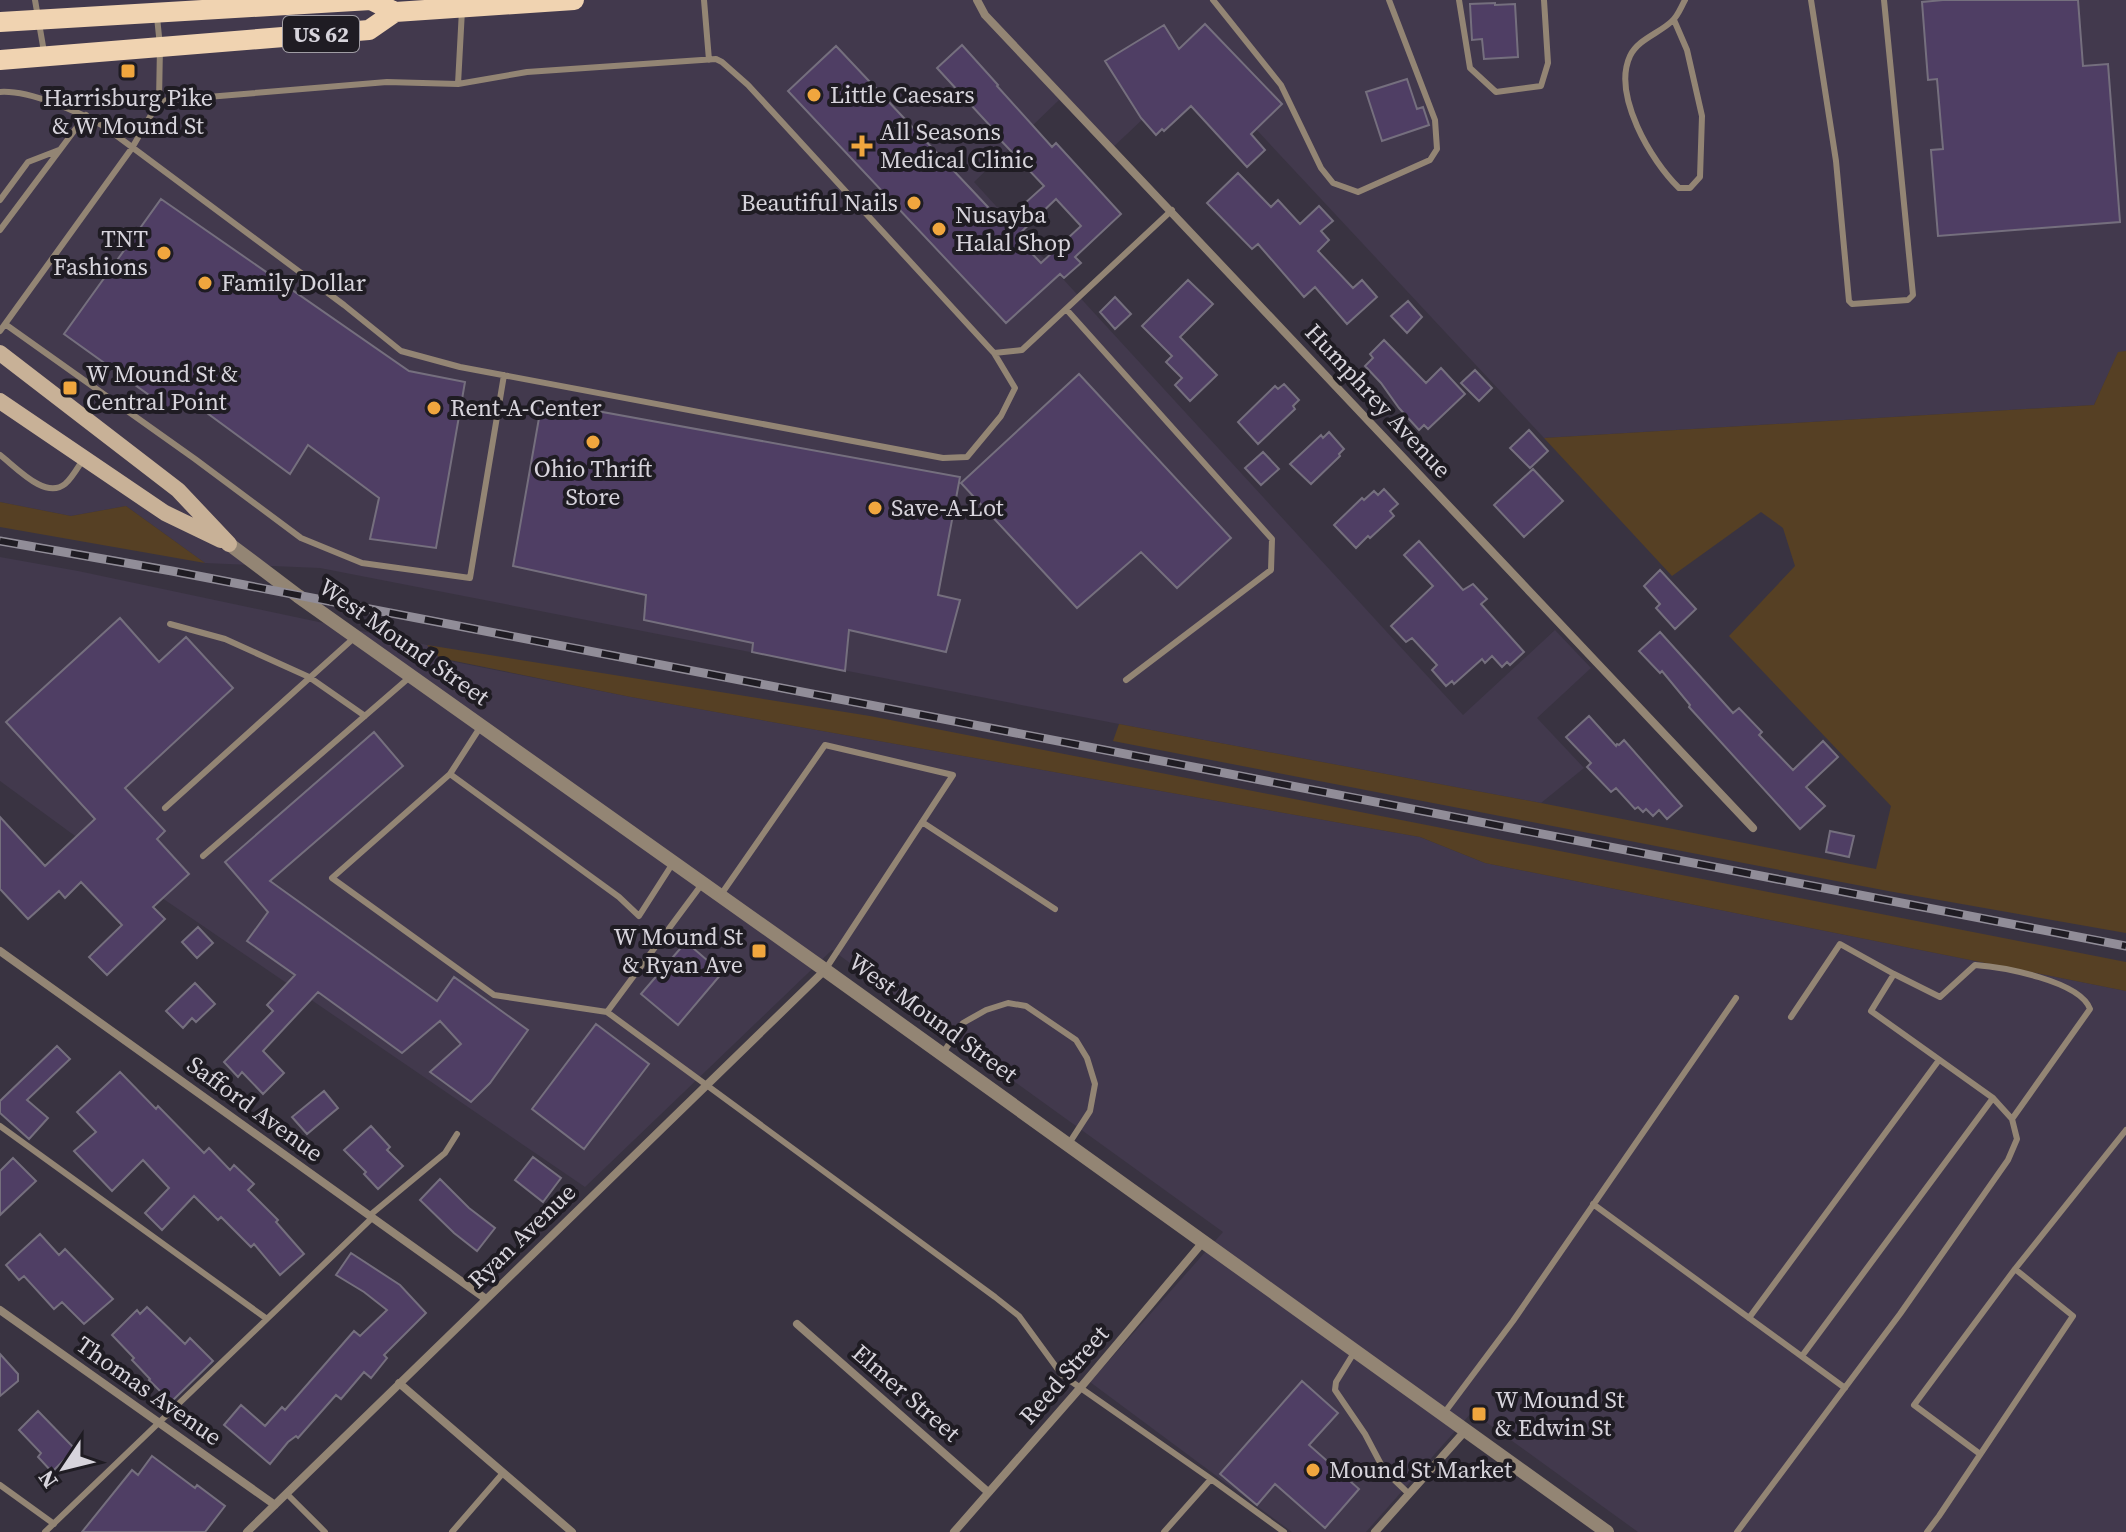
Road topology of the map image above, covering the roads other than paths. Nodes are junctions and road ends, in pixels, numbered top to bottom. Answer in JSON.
{"nodes":[{"id":1,"x":574,"y":0,"type":"edge"},
{"id":2,"x":704,"y":0,"type":"edge"},
{"id":3,"x":977,"y":0,"type":"edge"},
{"id":4,"x":1213,"y":0,"type":"edge"},
{"id":5,"x":1389,"y":0,"type":"edge"},
{"id":6,"x":1459,"y":0,"type":"edge"},
{"id":7,"x":1544,"y":0,"type":"edge"},
{"id":8,"x":1685,"y":0,"type":"edge"},
{"id":9,"x":1811,"y":0,"type":"edge"},
{"id":10,"x":1884,"y":0,"type":"edge"},
{"id":11,"x":462,"y":3,"type":"edge"},
{"id":12,"x":36,"y":10,"type":"edge"},
{"id":13,"x":395,"y":12,"type":"junction"},
{"id":14,"x":157,"y":14,"type":"junction"},
{"id":15,"x":1674,"y":20,"type":"junction"},
{"id":16,"x":0,"y":22,"type":"edge"},
{"id":17,"x":160,"y":46,"type":"junction"},
{"id":18,"x":45,"y":56,"type":"junction"},
{"id":19,"x":0,"y":60,"type":"edge"},
{"id":20,"x":709,"y":60,"type":"junction"},
{"id":21,"x":458,"y":84,"type":"junction"},
{"id":22,"x":0,"y":92,"type":"edge"},
{"id":23,"x":159,"y":101,"type":"junction"},
{"id":24,"x":86,"y":115,"type":"junction"},
{"id":25,"x":132,"y":148,"type":"junction"},
{"id":26,"x":60,"y":150,"type":"junction"},
{"id":27,"x":0,"y":200,"type":"edge"},
{"id":28,"x":1172,"y":210,"type":"junction"},
{"id":29,"x":0,"y":230,"type":"edge"},
{"id":30,"x":1066,"y":309,"type":"junction"},
{"id":31,"x":5,"y":324,"type":"junction"},
{"id":32,"x":0,"y":331,"type":"edge"},
{"id":33,"x":0,"y":353,"type":"edge"},
{"id":34,"x":994,"y":353,"type":"junction"},
{"id":35,"x":504,"y":375,"type":"junction"},
{"id":36,"x":0,"y":401,"type":"edge"},
{"id":37,"x":0,"y":455,"type":"edge"},
{"id":38,"x":84,"y":458,"type":"junction"},
{"id":39,"x":229,"y":544,"type":"junction"},
{"id":40,"x":170,"y":624,"type":"dead end"},
{"id":41,"x":355,"y":637,"type":"junction"},
{"id":42,"x":411,"y":676,"type":"junction"},
{"id":43,"x":309,"y":677,"type":"junction"},
{"id":44,"x":1126,"y":680,"type":"dead end"},
{"id":45,"x":365,"y":716,"type":"junction"},
{"id":46,"x":481,"y":726,"type":"junction"},
{"id":47,"x":450,"y":774,"type":"junction"},
{"id":48,"x":165,"y":808,"type":"dead end"},
{"id":49,"x":922,"y":822,"type":"junction"},
{"id":50,"x":1753,"y":828,"type":"dead end"},
{"id":51,"x":203,"y":856,"type":"dead end"},
{"id":52,"x":673,"y":862,"type":"junction"},
{"id":53,"x":703,"y":883,"type":"junction"},
{"id":54,"x":720,"y":896,"type":"junction"},
{"id":55,"x":1055,"y":909,"type":"dead end"},
{"id":56,"x":0,"y":951,"type":"edge"},
{"id":57,"x":825,"y":970,"type":"junction"},
{"id":58,"x":1894,"y":974,"type":"junction"},
{"id":59,"x":1736,"y":998,"type":"dead end"},
{"id":60,"x":607,"y":1012,"type":"junction"},
{"id":61,"x":1791,"y":1017,"type":"dead end"},
{"id":62,"x":942,"y":1054,"type":"junction"},
{"id":63,"x":1939,"y":1060,"type":"junction"},
{"id":64,"x":707,"y":1085,"type":"junction"},
{"id":65,"x":1993,"y":1098,"type":"junction"},
{"id":66,"x":2012,"y":1119,"type":"junction"},
{"id":67,"x":0,"y":1126,"type":"edge"},
{"id":68,"x":2126,"y":1130,"type":"edge"},
{"id":69,"x":457,"y":1134,"type":"dead end"},
{"id":70,"x":1068,"y":1145,"type":"junction"},
{"id":71,"x":1593,"y":1204,"type":"junction"},
{"id":72,"x":370,"y":1217,"type":"junction"},
{"id":73,"x":1203,"y":1242,"type":"junction"},
{"id":74,"x":2015,"y":1269,"type":"junction"},
{"id":75,"x":486,"y":1299,"type":"junction"},
{"id":76,"x":0,"y":1310,"type":"edge"},
{"id":77,"x":1749,"y":1318,"type":"junction"},
{"id":78,"x":267,"y":1319,"type":"junction"},
{"id":79,"x":797,"y":1324,"type":"dead end"},
{"id":80,"x":1355,"y":1351,"type":"junction"},
{"id":81,"x":1802,"y":1356,"type":"junction"},
{"id":82,"x":399,"y":1383,"type":"junction"},
{"id":83,"x":1081,"y":1387,"type":"junction"},
{"id":84,"x":1845,"y":1388,"type":"junction"},
{"id":85,"x":1443,"y":1415,"type":"junction"},
{"id":86,"x":159,"y":1422,"type":"junction"},
{"id":87,"x":1465,"y":1431,"type":"junction"},
{"id":88,"x":1980,"y":1454,"type":"junction"},
{"id":89,"x":503,"y":1473,"type":"junction"},
{"id":90,"x":1211,"y":1479,"type":"junction"},
{"id":91,"x":0,"y":1485,"type":"edge"},
{"id":92,"x":988,"y":1492,"type":"junction"},
{"id":93,"x":287,"y":1494,"type":"junction"},
{"id":94,"x":1409,"y":1494,"type":"junction"},
{"id":95,"x":275,"y":1505,"type":"junction"},
{"id":96,"x":54,"y":1524,"type":"junction"},
{"id":97,"x":45,"y":1532,"type":"edge"},
{"id":98,"x":247,"y":1532,"type":"edge"},
{"id":99,"x":325,"y":1532,"type":"edge"},
{"id":100,"x":452,"y":1532,"type":"edge"},
{"id":101,"x":572,"y":1532,"type":"edge"},
{"id":102,"x":954,"y":1532,"type":"edge"},
{"id":103,"x":1164,"y":1532,"type":"edge"},
{"id":104,"x":1284,"y":1532,"type":"edge"},
{"id":105,"x":1375,"y":1532,"type":"edge"},
{"id":106,"x":1607,"y":1532,"type":"edge"},
{"id":107,"x":1737,"y":1532,"type":"edge"},
{"id":108,"x":1927,"y":1532,"type":"edge"}],
"edges":[{"from":1,"to":11,"type":"main road","number":"US 62"},
{"from":2,"to":20,"type":"lane"},
{"from":3,"to":28,"type":"street","name":"Humphrey Avenue"},
{"from":4,"to":5,"type":"lane"},
{"from":6,"to":7,"type":"lane"},
{"from":8,"to":15,"type":"lane"},
{"from":9,"to":10,"type":"lane"},
{"from":11,"to":13,"type":"main road","number":"US 62"},
{"from":11,"to":21,"type":"lane"},
{"from":12,"to":14,"type":"main road","number":"US 62"},
{"from":12,"to":16,"type":"main road","number":"US 62"},
{"from":12,"to":18,"type":"lane"},
{"from":13,"to":14,"type":"main road","number":"US 62"},
{"from":13,"to":17,"type":"main road","number":"US 62"},
{"from":14,"to":17,"type":"lane"},
{"from":15,"to":15,"type":"lane"},
{"from":17,"to":18,"type":"main road","number":"US 62"},
{"from":17,"to":23,"type":"lane"},
{"from":18,"to":19,"type":"main road","number":"US 62"},
{"from":20,"to":21,"type":"lane"},
{"from":20,"to":34,"type":"lane"},
{"from":21,"to":23,"type":"lane"},
{"from":22,"to":24,"type":"lane"},
{"from":23,"to":25,"type":"lane"},
{"from":24,"to":25,"type":"lane"},
{"from":24,"to":26,"type":"lane"},
{"from":25,"to":31,"type":"lane"},
{"from":25,"to":35,"type":"lane"},
{"from":26,"to":27,"type":"lane"},
{"from":26,"to":29,"type":"lane"},
{"from":28,"to":30,"type":"lane"},
{"from":28,"to":50,"type":"street","name":"Humphrey Avenue"},
{"from":30,"to":34,"type":"lane"},
{"from":30,"to":44,"type":"lane"},
{"from":31,"to":32,"type":"lane"},
{"from":31,"to":35,"type":"lane"},
{"from":33,"to":39,"type":"main road","name":"West Mound Street"},
{"from":34,"to":35,"type":"lane"},
{"from":36,"to":38,"type":"main road","name":"West Mound Street"},
{"from":37,"to":38,"type":"lane"},
{"from":38,"to":39,"type":"main road","name":"West Mound Street"},
{"from":39,"to":41,"type":"street","name":"West Mound Street"},
{"from":40,"to":43,"type":"lane"},
{"from":41,"to":42,"type":"street","name":"West Mound Street"},
{"from":41,"to":43,"type":"lane"},
{"from":42,"to":45,"type":"lane"},
{"from":42,"to":46,"type":"street","name":"West Mound Street"},
{"from":43,"to":45,"type":"lane"},
{"from":43,"to":48,"type":"lane"},
{"from":45,"to":51,"type":"lane"},
{"from":46,"to":47,"type":"lane"},
{"from":46,"to":52,"type":"street","name":"West Mound Street"},
{"from":47,"to":52,"type":"lane"},
{"from":47,"to":60,"type":"lane"},
{"from":49,"to":54,"type":"lane"},
{"from":49,"to":55,"type":"lane"},
{"from":49,"to":57,"type":"lane"},
{"from":52,"to":53,"type":"street","name":"West Mound Street"},
{"from":53,"to":54,"type":"street","name":"West Mound Street"},
{"from":53,"to":60,"type":"lane"},
{"from":54,"to":57,"type":"street","name":"West Mound Street"},
{"from":56,"to":72,"type":"street","name":"Safford Avenue"},
{"from":57,"to":62,"type":"street","name":"West Mound Street"},
{"from":57,"to":64,"type":"street","name":"Ryan Avenue"},
{"from":58,"to":61,"type":"lane"},
{"from":58,"to":63,"type":"lane"},
{"from":58,"to":66,"type":"lane"},
{"from":59,"to":71,"type":"lane"},
{"from":60,"to":64,"type":"lane"},
{"from":62,"to":70,"type":"street","name":"West Mound Street"},
{"from":62,"to":70,"type":"lane"},
{"from":63,"to":65,"type":"lane"},
{"from":63,"to":77,"type":"lane"},
{"from":64,"to":75,"type":"street","name":"Ryan Avenue"},
{"from":64,"to":83,"type":"lane"},
{"from":65,"to":66,"type":"lane"},
{"from":65,"to":81,"type":"lane"},
{"from":66,"to":84,"type":"lane"},
{"from":67,"to":78,"type":"lane"},
{"from":68,"to":74,"type":"lane"},
{"from":69,"to":72,"type":"lane"},
{"from":70,"to":73,"type":"street","name":"West Mound Street"},
{"from":71,"to":77,"type":"lane"},
{"from":71,"to":85,"type":"lane"},
{"from":72,"to":75,"type":"street","name":"Safford Avenue"},
{"from":72,"to":78,"type":"lane"},
{"from":73,"to":80,"type":"street","name":"West Mound Street"},
{"from":73,"to":83,"type":"street","name":"Reed Street"},
{"from":74,"to":88,"type":"lane"},
{"from":74,"to":88,"type":"lane"},
{"from":75,"to":82,"type":"street","name":"Ryan Avenue"},
{"from":76,"to":86,"type":"street","name":"Thomas Avenue"},
{"from":77,"to":81,"type":"lane"},
{"from":78,"to":86,"type":"lane"},
{"from":79,"to":92,"type":"street","name":"Elmer Street"},
{"from":80,"to":85,"type":"street","name":"West Mound Street"},
{"from":80,"to":94,"type":"lane"},
{"from":81,"to":84,"type":"lane"},
{"from":82,"to":89,"type":"street"},
{"from":82,"to":93,"type":"street","name":"Ryan Avenue"},
{"from":83,"to":90,"type":"lane"},
{"from":83,"to":92,"type":"street","name":"Reed Street"},
{"from":84,"to":107,"type":"lane"},
{"from":85,"to":87,"type":"street","name":"West Mound Street"},
{"from":86,"to":95,"type":"street","name":"Thomas Avenue"},
{"from":86,"to":96,"type":"lane"},
{"from":87,"to":94,"type":"street"},
{"from":87,"to":106,"type":"street","name":"West Mound Street"},
{"from":88,"to":108,"type":"lane"},
{"from":89,"to":100,"type":"lane"},
{"from":89,"to":101,"type":"street"},
{"from":90,"to":103,"type":"lane"},
{"from":90,"to":104,"type":"lane"},
{"from":91,"to":96,"type":"lane"},
{"from":92,"to":102,"type":"street","name":"Reed Street"},
{"from":93,"to":95,"type":"street","name":"Ryan Avenue"},
{"from":93,"to":99,"type":"lane"},
{"from":94,"to":105,"type":"street"},
{"from":95,"to":98,"type":"street","name":"Ryan Avenue"},
{"from":96,"to":97,"type":"lane"}]}
